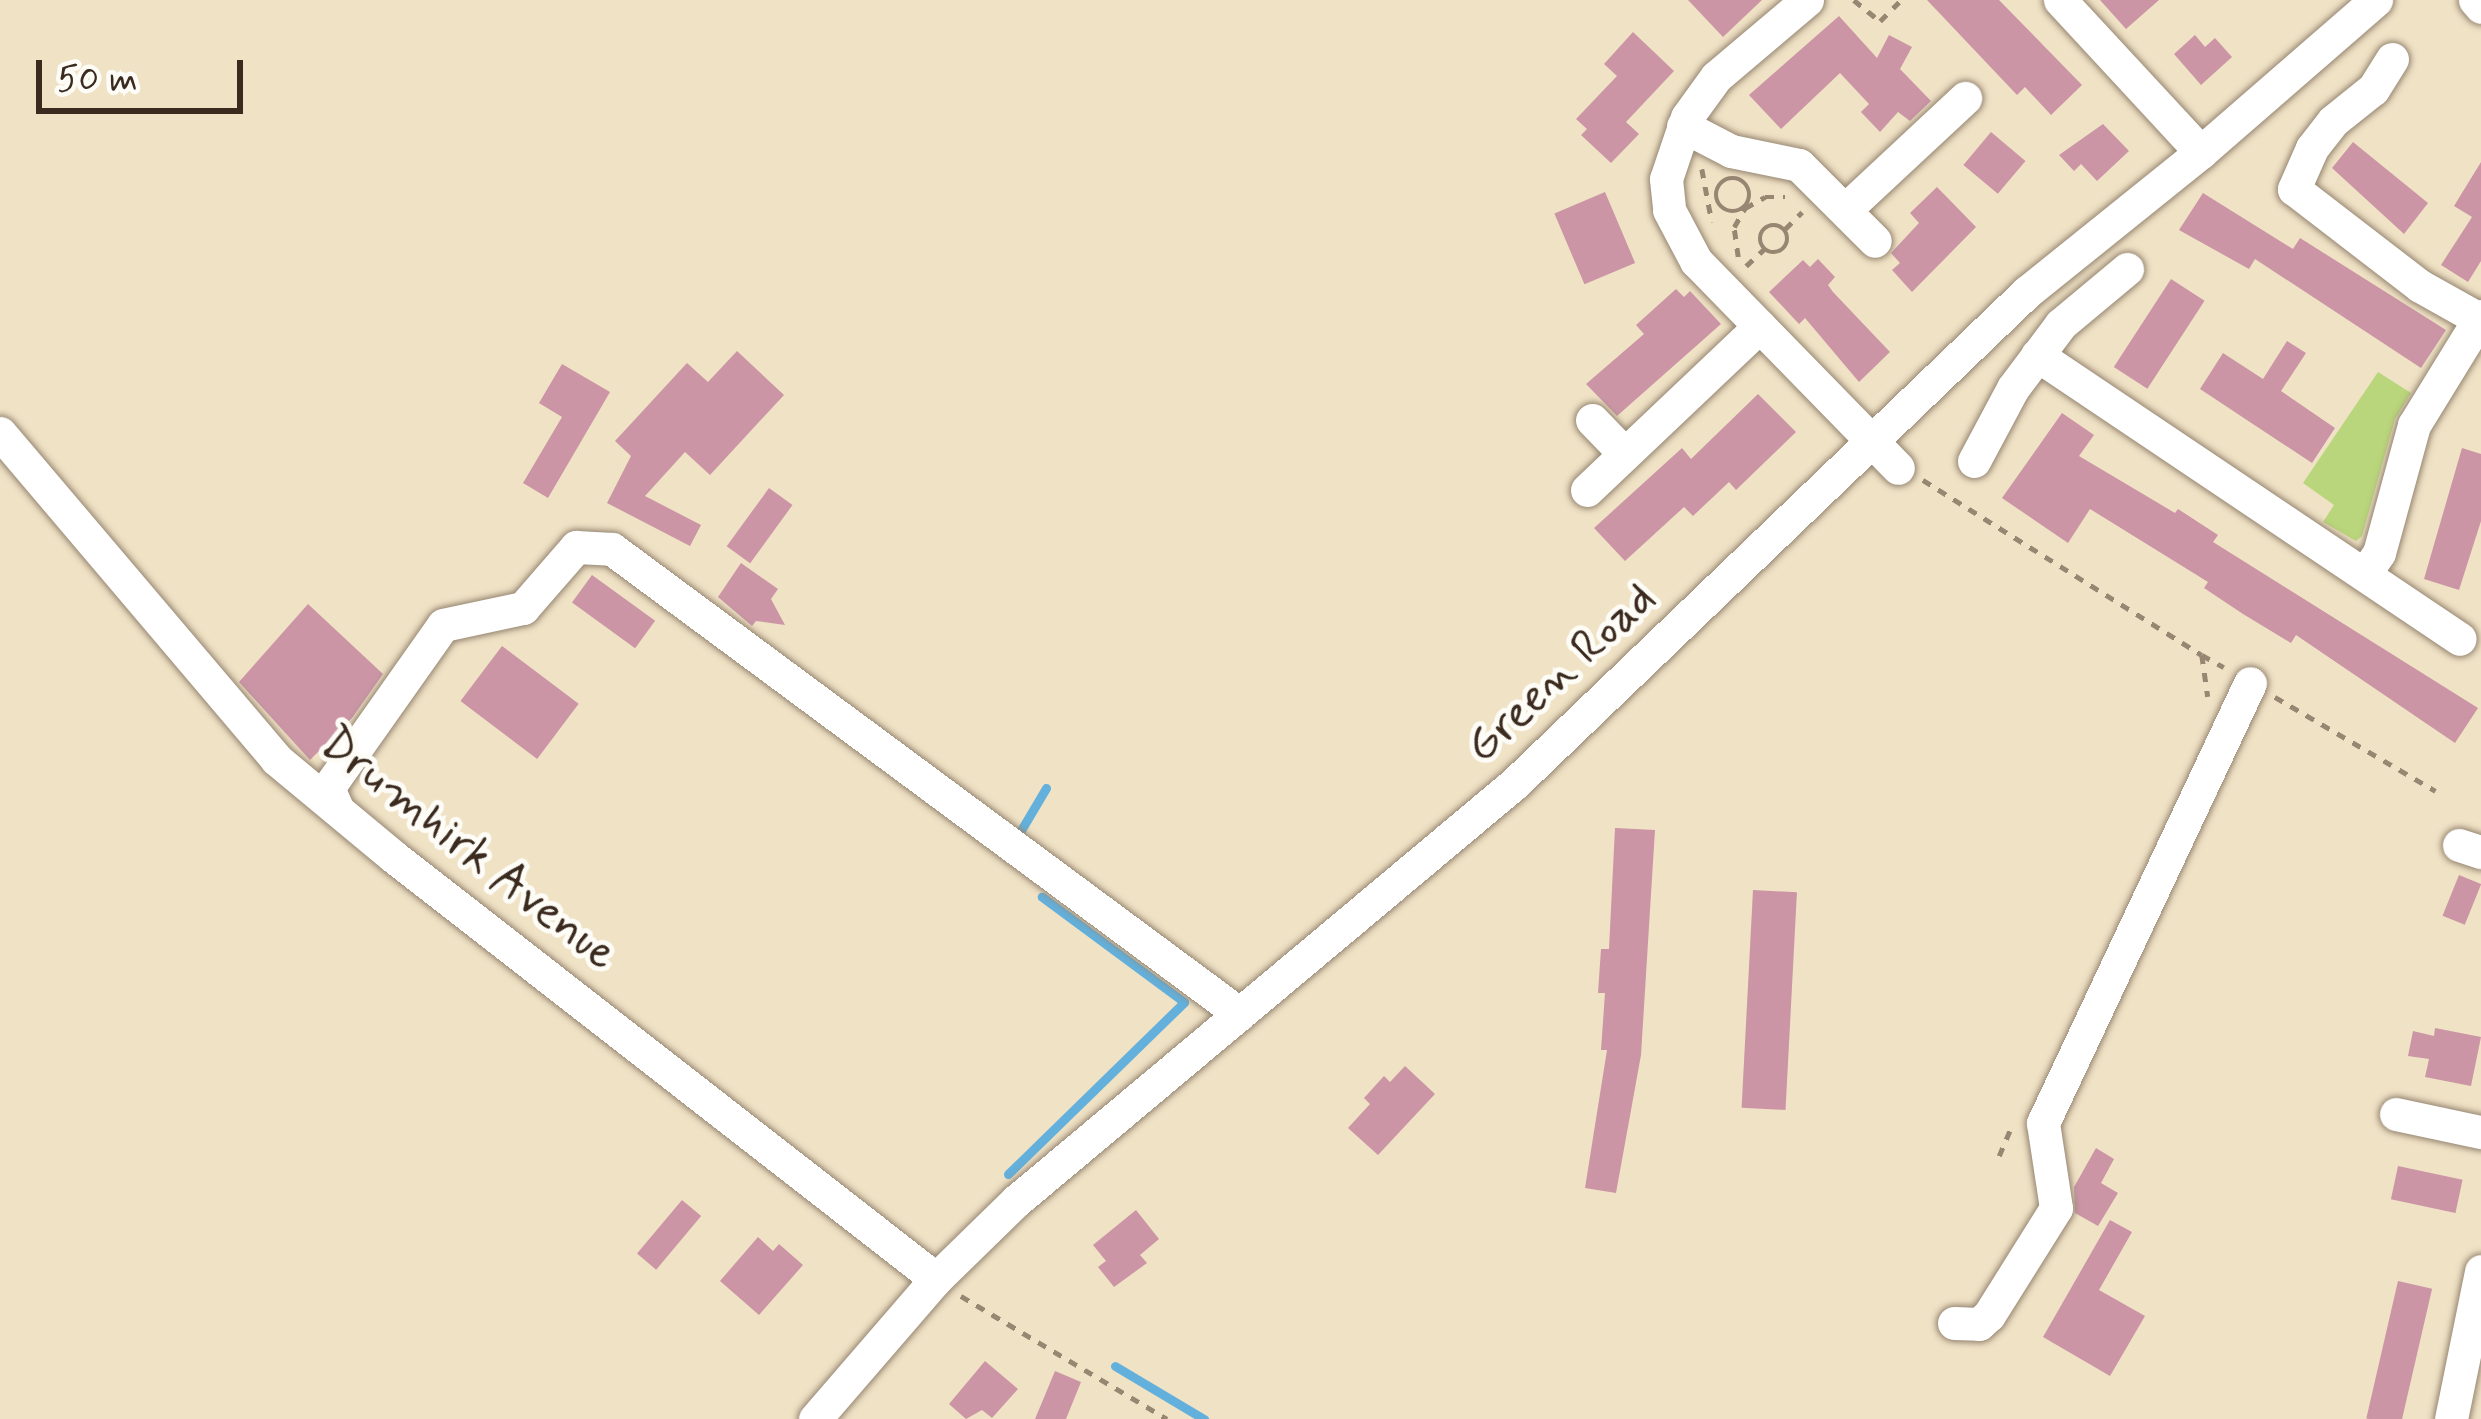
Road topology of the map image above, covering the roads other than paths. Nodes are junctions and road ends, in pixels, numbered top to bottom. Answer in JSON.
{"nodes":[{"id":1,"x":1807,"y":0,"type":"edge"},
{"id":2,"x":2060,"y":0,"type":"edge"},
{"id":3,"x":2376,"y":0,"type":"edge"},
{"id":4,"x":2392,"y":58,"type":"dead end"},
{"id":5,"x":1965,"y":98,"type":"dead end"},
{"id":6,"x":1691,"y":140,"type":"junction"},
{"id":7,"x":2201,"y":152,"type":"junction"},
{"id":8,"x":1830,"y":205,"type":"junction"},
{"id":9,"x":1875,"y":242,"type":"dead end"},
{"id":10,"x":2127,"y":269,"type":"dead end"},
{"id":11,"x":2480,"y":318,"type":"edge"},
{"id":12,"x":1760,"y":326,"type":"junction"},
{"id":13,"x":2037,"y":355,"type":"junction"},
{"id":14,"x":1592,"y":420,"type":"dead end"},
{"id":15,"x":0,"y":433,"type":"edge"},
{"id":16,"x":1873,"y":441,"type":"junction"},
{"id":17,"x":1625,"y":454,"type":"junction"},
{"id":18,"x":1974,"y":461,"type":"dead end"},
{"id":19,"x":1898,"y":468,"type":"road end"},
{"id":20,"x":1587,"y":490,"type":"dead end"},
{"id":21,"x":2366,"y":572,"type":"junction"},
{"id":22,"x":2460,"y":639,"type":"dead end"},
{"id":23,"x":2250,"y":683,"type":"road end"},
{"id":24,"x":338,"y":808,"type":"junction"},
{"id":25,"x":1240,"y":1014,"type":"junction"},
{"id":26,"x":2396,"y":1114,"type":"dead end"},
{"id":27,"x":2481,"y":1132,"type":"edge"},
{"id":28,"x":2481,"y":1271,"type":"edge"},
{"id":29,"x":936,"y":1280,"type":"junction"},
{"id":30,"x":1954,"y":1323,"type":"dead end"},
{"id":31,"x":814,"y":1419,"type":"edge"},
{"id":32,"x":2451,"y":1419,"type":"edge"}],
"edges":[{"from":1,"to":6,"type":"street"},
{"from":2,"to":7,"type":"street"},
{"from":3,"to":7,"type":"street","name":"Green Road"},
{"from":4,"to":11,"type":"street"},
{"from":5,"to":8,"type":"street"},
{"from":6,"to":8,"type":"street"},
{"from":6,"to":12,"type":"street"},
{"from":7,"to":16,"type":"street","name":"Green Road"},
{"from":8,"to":9,"type":"street"},
{"from":10,"to":13,"type":"street"},
{"from":11,"to":21,"type":"street"},
{"from":12,"to":16,"type":"street"},
{"from":12,"to":17,"type":"street"},
{"from":13,"to":18,"type":"street"},
{"from":13,"to":21,"type":"street"},
{"from":14,"to":17,"type":"street"},
{"from":15,"to":24,"type":"street","name":"Drumhirk Avenue"},
{"from":16,"to":19,"type":"street"},
{"from":16,"to":25,"type":"street","name":"Green Road"},
{"from":17,"to":20,"type":"street"},
{"from":21,"to":22,"type":"street"},
{"from":23,"to":30,"type":"street"},
{"from":24,"to":25,"type":"street"},
{"from":24,"to":29,"type":"street","name":"Drumhirk Avenue"},
{"from":25,"to":29,"type":"street","name":"Green Road"},
{"from":26,"to":27,"type":"street"},
{"from":28,"to":32,"type":"street"},
{"from":29,"to":31,"type":"street","name":"Green Road"}]}
